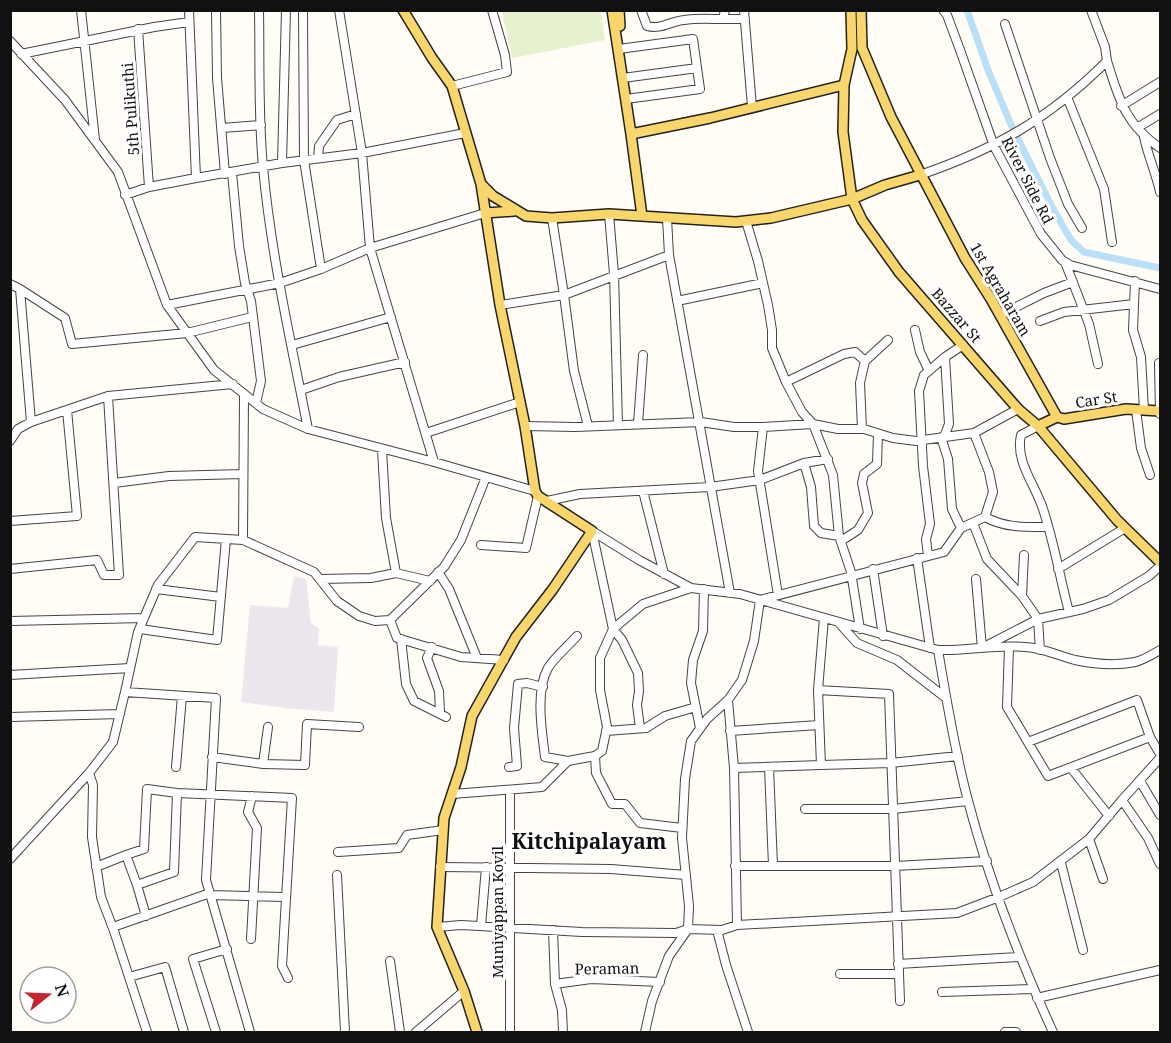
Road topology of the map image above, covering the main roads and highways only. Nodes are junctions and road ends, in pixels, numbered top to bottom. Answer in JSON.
{"nodes":[{"id":1,"x":403,"y":10,"type":"edge"},
{"id":2,"x":612,"y":10,"type":"edge"},
{"id":3,"x":619,"y":10,"type":"edge"},
{"id":4,"x":851,"y":10,"type":"edge"},
{"id":5,"x":861,"y":10,"type":"edge"},
{"id":6,"x":621,"y":35,"type":"dead end"},
{"id":7,"x":857,"y":48,"type":"junction"},
{"id":8,"x":844,"y":86,"type":"junction"},
{"id":9,"x":632,"y":134,"type":"junction"},
{"id":10,"x":920,"y":175,"type":"junction"},
{"id":11,"x":481,"y":184,"type":"junction"},
{"id":12,"x":852,"y":199,"type":"junction"},
{"id":13,"x":514,"y":211,"type":"junction"},
{"id":14,"x":485,"y":213,"type":"junction"},
{"id":15,"x":642,"y":216,"type":"junction"},
{"id":16,"x":1160,"y":412,"type":"edge"},
{"id":17,"x":1057,"y":417,"type":"junction"},
{"id":18,"x":1038,"y":426,"type":"junction"},
{"id":19,"x":1161,"y":564,"type":"edge"},
{"id":20,"x":477,"y":1032,"type":"edge"}],
"edges":[{"from":1,"to":11,"type":"main road"},
{"from":2,"to":9,"type":"main road"},
{"from":3,"to":6,"type":"main road"},
{"from":4,"to":7,"type":"main road"},
{"from":5,"to":7,"type":"main road"},
{"from":7,"to":8,"type":"main road","name":"Bazzar St"},
{"from":7,"to":10,"type":"main road","name":"1st Agraharam"},
{"from":8,"to":9,"type":"main road"},
{"from":8,"to":12,"type":"main road","name":"Bazzar St"},
{"from":9,"to":15,"type":"main road"},
{"from":10,"to":12,"type":"main road"},
{"from":10,"to":17,"type":"main road","name":"1st Agraharam"},
{"from":11,"to":13,"type":"main road"},
{"from":11,"to":14,"type":"main road"},
{"from":12,"to":15,"type":"main road"},
{"from":12,"to":18,"type":"main road","name":"Bazzar St"},
{"from":13,"to":14,"type":"main road"},
{"from":13,"to":15,"type":"main road"},
{"from":14,"to":20,"type":"main road"},
{"from":16,"to":17,"type":"main road","name":"Car St"},
{"from":17,"to":18,"type":"main road","name":"Car St"},
{"from":18,"to":19,"type":"main road","name":"Bazzar St"}]}
